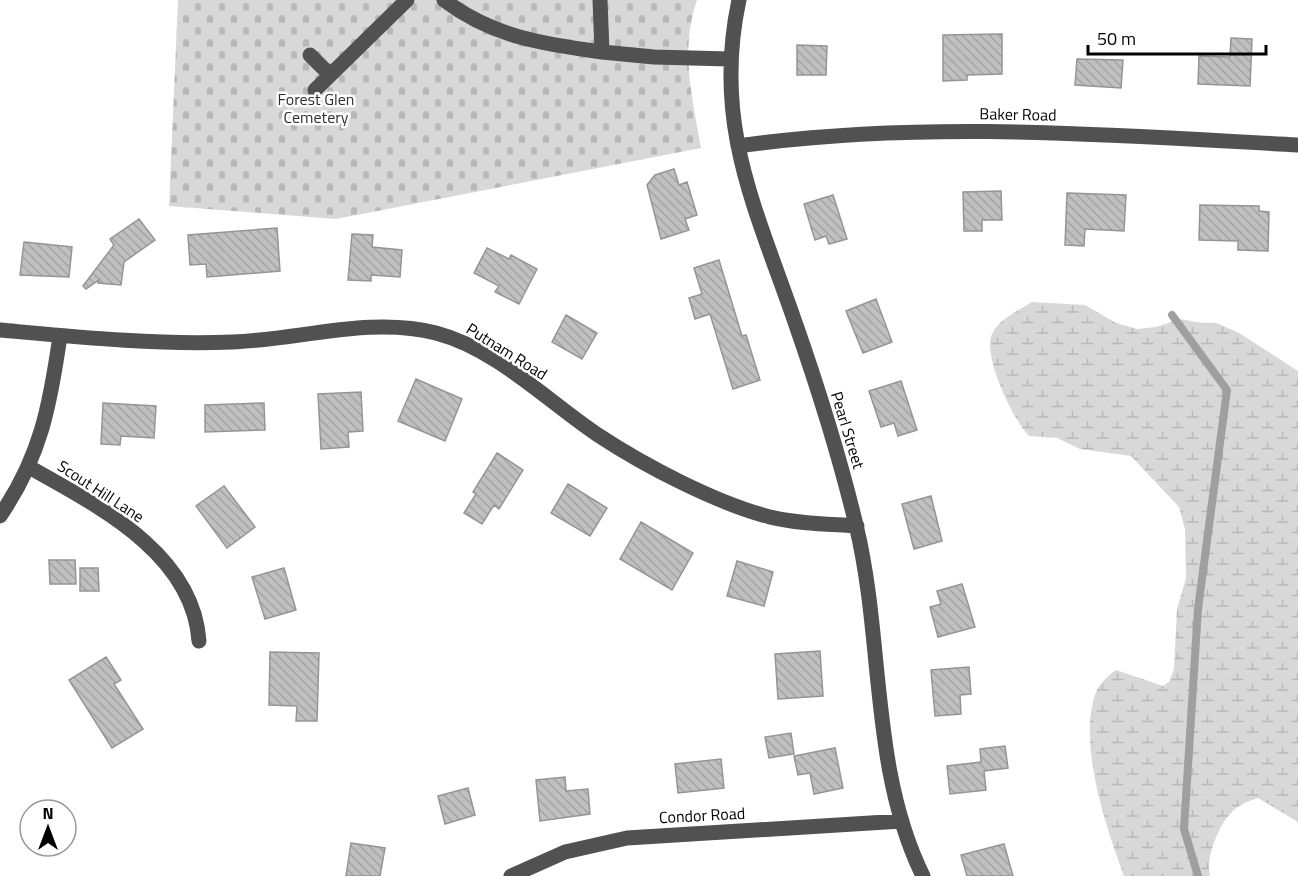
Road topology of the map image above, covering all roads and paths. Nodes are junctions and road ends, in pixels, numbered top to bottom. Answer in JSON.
{"nodes":[{"id":1,"x":407,"y":0,"type":"edge"},
{"id":2,"x":444,"y":0,"type":"edge"},
{"id":3,"x":600,"y":0,"type":"edge"},
{"id":4,"x":739,"y":0,"type":"edge"},
{"id":5,"x":602,"y":52,"type":"junction"},
{"id":6,"x":310,"y":56,"type":"dead end"},
{"id":7,"x":729,"y":59,"type":"junction"},
{"id":8,"x":330,"y":75,"type":"junction"},
{"id":9,"x":315,"y":90,"type":"dead end"},
{"id":10,"x":1298,"y":145,"type":"edge"},
{"id":11,"x":738,"y":146,"type":"junction"},
{"id":12,"x":0,"y":330,"type":"edge"},
{"id":13,"x":60,"y":336,"type":"junction"},
{"id":14,"x":29,"y":467,"type":"junction"},
{"id":15,"x":0,"y":516,"type":"edge"},
{"id":16,"x":856,"y":526,"type":"junction"},
{"id":17,"x":199,"y":641,"type":"dead end"},
{"id":18,"x":902,"y":821,"type":"junction"},
{"id":19,"x":510,"y":876,"type":"edge"},
{"id":20,"x":923,"y":876,"type":"edge"}],
"edges":[{"from":1,"to":8,"type":"street"},
{"from":2,"to":5,"type":"street"},
{"from":3,"to":5,"type":"street"},
{"from":4,"to":7,"type":"street","name":"Pearl Street"},
{"from":5,"to":7,"type":"street"},
{"from":6,"to":8,"type":"street"},
{"from":7,"to":11,"type":"street","name":"Pearl Street"},
{"from":8,"to":9,"type":"street"},
{"from":10,"to":11,"type":"street","name":"Baker Road"},
{"from":11,"to":16,"type":"street","name":"Pearl Street"},
{"from":12,"to":13,"type":"street","name":"Putnam Road"},
{"from":13,"to":14,"type":"street"},
{"from":13,"to":16,"type":"street","name":"Putnam Road"},
{"from":14,"to":15,"type":"street"},
{"from":14,"to":17,"type":"street","name":"Scout Hill Lane"},
{"from":16,"to":18,"type":"street","name":"Pearl Street"},
{"from":18,"to":19,"type":"street","name":"Condor Road"},
{"from":18,"to":20,"type":"street","name":"Pearl Street"}]}
